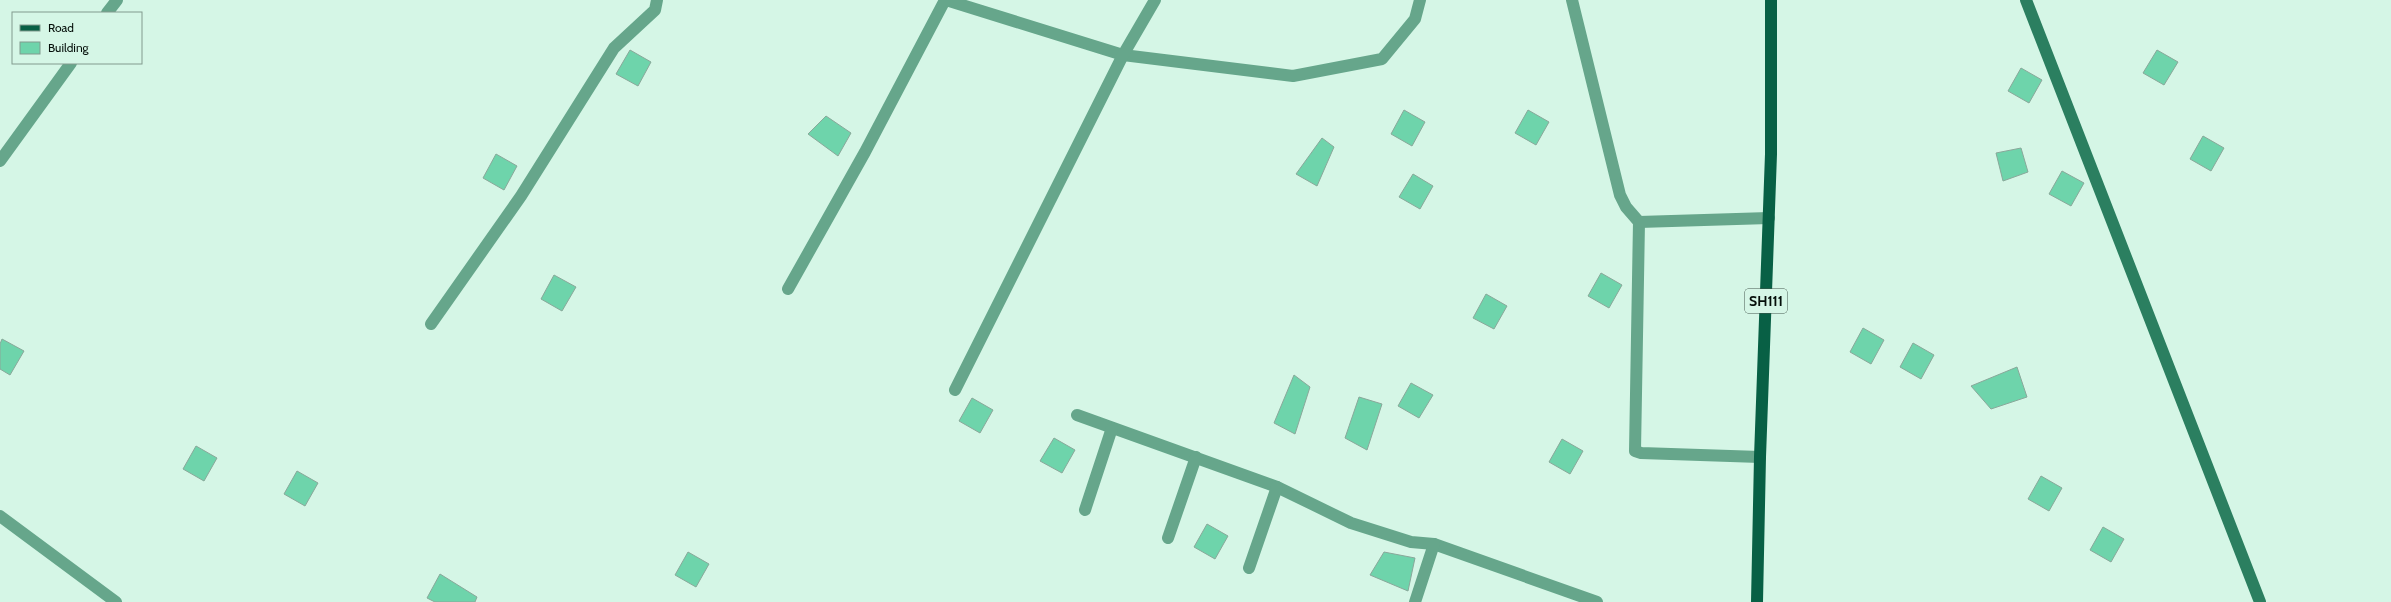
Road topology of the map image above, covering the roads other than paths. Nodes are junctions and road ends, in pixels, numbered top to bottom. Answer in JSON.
{"nodes":[{"id":1,"x":117,"y":0,"type":"edge"},
{"id":2,"x":657,"y":0,"type":"edge"},
{"id":3,"x":945,"y":0,"type":"edge"},
{"id":4,"x":1155,"y":0,"type":"edge"},
{"id":5,"x":1420,"y":0,"type":"edge"},
{"id":6,"x":1572,"y":0,"type":"edge"},
{"id":7,"x":1771,"y":0,"type":"edge"},
{"id":8,"x":2026,"y":0,"type":"edge"},
{"id":9,"x":108,"y":12,"type":"edge"},
{"id":10,"x":1123,"y":55,"type":"junction"},
{"id":11,"x":70,"y":64,"type":"edge"},
{"id":12,"x":0,"y":161,"type":"edge"},
{"id":13,"x":1769,"y":218,"type":"junction"},
{"id":14,"x":1639,"y":222,"type":"junction"},
{"id":15,"x":788,"y":289,"type":"dead end"},
{"id":16,"x":431,"y":324,"type":"dead end"},
{"id":17,"x":955,"y":390,"type":"dead end"},
{"id":18,"x":1077,"y":415,"type":"dead end"},
{"id":19,"x":1112,"y":428,"type":"junction"},
{"id":20,"x":1196,"y":457,"type":"junction"},
{"id":21,"x":1760,"y":457,"type":"junction"},
{"id":22,"x":1277,"y":487,"type":"junction"},
{"id":23,"x":1085,"y":510,"type":"dead end"},
{"id":24,"x":0,"y":516,"type":"edge"},
{"id":25,"x":1168,"y":538,"type":"dead end"},
{"id":26,"x":1434,"y":544,"type":"junction"},
{"id":27,"x":1249,"y":568,"type":"dead end"},
{"id":28,"x":116,"y":602,"type":"edge"},
{"id":29,"x":1414,"y":602,"type":"edge"},
{"id":30,"x":1597,"y":602,"type":"edge"},
{"id":31,"x":1757,"y":602,"type":"edge"},
{"id":32,"x":2260,"y":602,"type":"edge"}],
"edges":[{"from":1,"to":9,"type":"street"},
{"from":2,"to":16,"type":"street"},
{"from":3,"to":10,"type":"street"},
{"from":3,"to":15,"type":"street"},
{"from":4,"to":10,"type":"street"},
{"from":5,"to":10,"type":"street"},
{"from":6,"to":14,"type":"street"},
{"from":7,"to":13,"type":"main road","number":"SH111"},
{"from":8,"to":32,"type":"street"},
{"from":10,"to":17,"type":"street"},
{"from":11,"to":12,"type":"street"},
{"from":13,"to":14,"type":"street"},
{"from":13,"to":21,"type":"main road","number":"SH111"},
{"from":14,"to":21,"type":"street"},
{"from":18,"to":19,"type":"street"},
{"from":19,"to":20,"type":"street"},
{"from":19,"to":23,"type":"street"},
{"from":20,"to":22,"type":"street"},
{"from":20,"to":25,"type":"street"},
{"from":21,"to":31,"type":"main road","number":"SH111"},
{"from":22,"to":26,"type":"street"},
{"from":22,"to":27,"type":"street"},
{"from":24,"to":28,"type":"street"},
{"from":26,"to":29,"type":"street"},
{"from":26,"to":30,"type":"street"}]}
